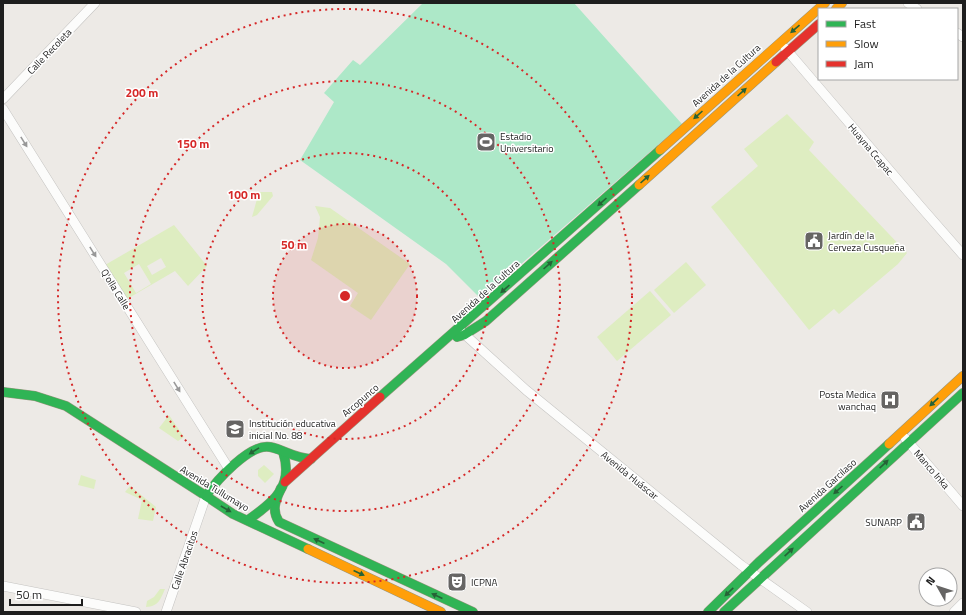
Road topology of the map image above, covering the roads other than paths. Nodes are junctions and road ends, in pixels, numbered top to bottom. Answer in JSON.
{"nodes":[{"id":1,"x":95,"y":3,"type":"edge"},
{"id":2,"x":818,"y":9,"type":"edge"},
{"id":3,"x":818,"y":25,"type":"edge"},
{"id":4,"x":780,"y":42,"type":"junction"},
{"id":5,"x":788,"y":50,"type":"junction"},
{"id":6,"x":3,"y":99,"type":"edge"},
{"id":7,"x":3,"y":109,"type":"edge"},
{"id":8,"x":622,"y":184,"type":"junction"},
{"id":9,"x":630,"y":192,"type":"junction"},
{"id":10,"x":963,"y":255,"type":"edge"},
{"id":11,"x":462,"y":332,"type":"junction"},
{"id":12,"x":451,"y":336,"type":"joint"},
{"id":13,"x":963,"y":376,"type":"edge"},
{"id":14,"x":3,"y":392,"type":"edge"},
{"id":15,"x":963,"y":393,"type":"edge"},
{"id":16,"x":901,"y":432,"type":"junction"},
{"id":17,"x":908,"y":442,"type":"junction"},
{"id":18,"x":283,"y":452,"type":"junction"},
{"id":19,"x":311,"y":459,"type":"junction"},
{"id":20,"x":228,"y":469,"type":"junction"},
{"id":21,"x":283,"y":485,"type":"junction"},
{"id":22,"x":206,"y":496,"type":"junction"},
{"id":23,"x":963,"y":506,"type":"edge"},
{"id":24,"x":248,"y":520,"type":"junction"},
{"id":25,"x":749,"y":571,"type":"junction"},
{"id":26,"x":760,"y":579,"type":"junction"},
{"id":27,"x":3,"y":586,"type":"edge"},
{"id":28,"x":963,"y":603,"type":"edge"},
{"id":29,"x":136,"y":612,"type":"edge"},
{"id":30,"x":166,"y":612,"type":"edge"},
{"id":31,"x":441,"y":612,"type":"edge"},
{"id":32,"x":473,"y":612,"type":"edge"},
{"id":33,"x":708,"y":612,"type":"edge"},
{"id":34,"x":724,"y":612,"type":"edge"},
{"id":35,"x":807,"y":612,"type":"edge"},
{"id":36,"x":954,"y":612,"type":"edge"}],
"edges":[{"from":1,"to":6,"type":"street","name":"Calle Recoleta"},
{"from":2,"to":4,"type":"main road","name":"Avenida de la Cultura","one_way":true},
{"from":3,"to":5,"type":"main road","name":"Avenida de la Cultura"},
{"from":4,"to":5,"type":"street","name":"Huayna Ccapac"},
{"from":4,"to":8,"type":"main road","name":"Avenida de la Cultura","one_way":true},
{"from":9,"to":5,"type":"main road","name":"Avenida de la Cultura","one_way":true},
{"from":5,"to":10,"type":"street","name":"Huayna Ccapac"},
{"from":7,"to":20,"type":"street","name":"Q'olla Calle","one_way":true},
{"from":8,"to":9,"type":"main road"},
{"from":8,"to":11,"type":"main road","name":"Avenida de la Cultura","one_way":true},
{"from":11,"to":9,"type":"main road","name":"Avenida de la Cultura","one_way":true},
{"from":11,"to":12,"type":"main road","name":"Avenida de la Cultura"},
{"from":11,"to":25,"type":"street","name":"Avenida Huáscar"},
{"from":12,"to":19,"type":"main road","name":"Arcopunco"},
{"from":13,"to":16,"type":"main road","name":"Avenida Garcilaso","one_way":true},
{"from":14,"to":22,"type":"main road","name":"Avenida Tullumayo"},
{"from":15,"to":17,"type":"main road"},
{"from":16,"to":17,"type":"street","name":"Manco Inka"},
{"from":16,"to":25,"type":"main road","name":"Avenida Garcilaso","one_way":true},
{"from":17,"to":23,"type":"street","name":"Manco Inka"},
{"from":26,"to":17,"type":"main road","one_way":true},
{"from":18,"to":19,"type":"main road"},
{"from":18,"to":20,"type":"main road","one_way":true},
{"from":18,"to":21,"type":"main road"},
{"from":19,"to":21,"type":"main road","name":"Arcopunco"},
{"from":20,"to":22,"type":"main road"},
{"from":21,"to":24,"type":"main road","name":"Arcopunco"},
{"from":32,"to":21,"type":"main road","one_way":true},
{"from":22,"to":24,"type":"main road","name":"Avenida Tullumayo","one_way":true},
{"from":22,"to":30,"type":"street","name":"Calle Abracitos"},
{"from":24,"to":31,"type":"main road","name":"Avenida Tullumayo","one_way":true},
{"from":25,"to":26,"type":"street","name":"Avenida Huáscar"},
{"from":25,"to":33,"type":"main road","name":"Avenida Garcilaso","one_way":true},
{"from":26,"to":34,"type":"main road"},
{"from":26,"to":35,"type":"street","name":"Avenida Huáscar"},
{"from":27,"to":29,"type":"street"},
{"from":28,"to":36,"type":"street"}]}
